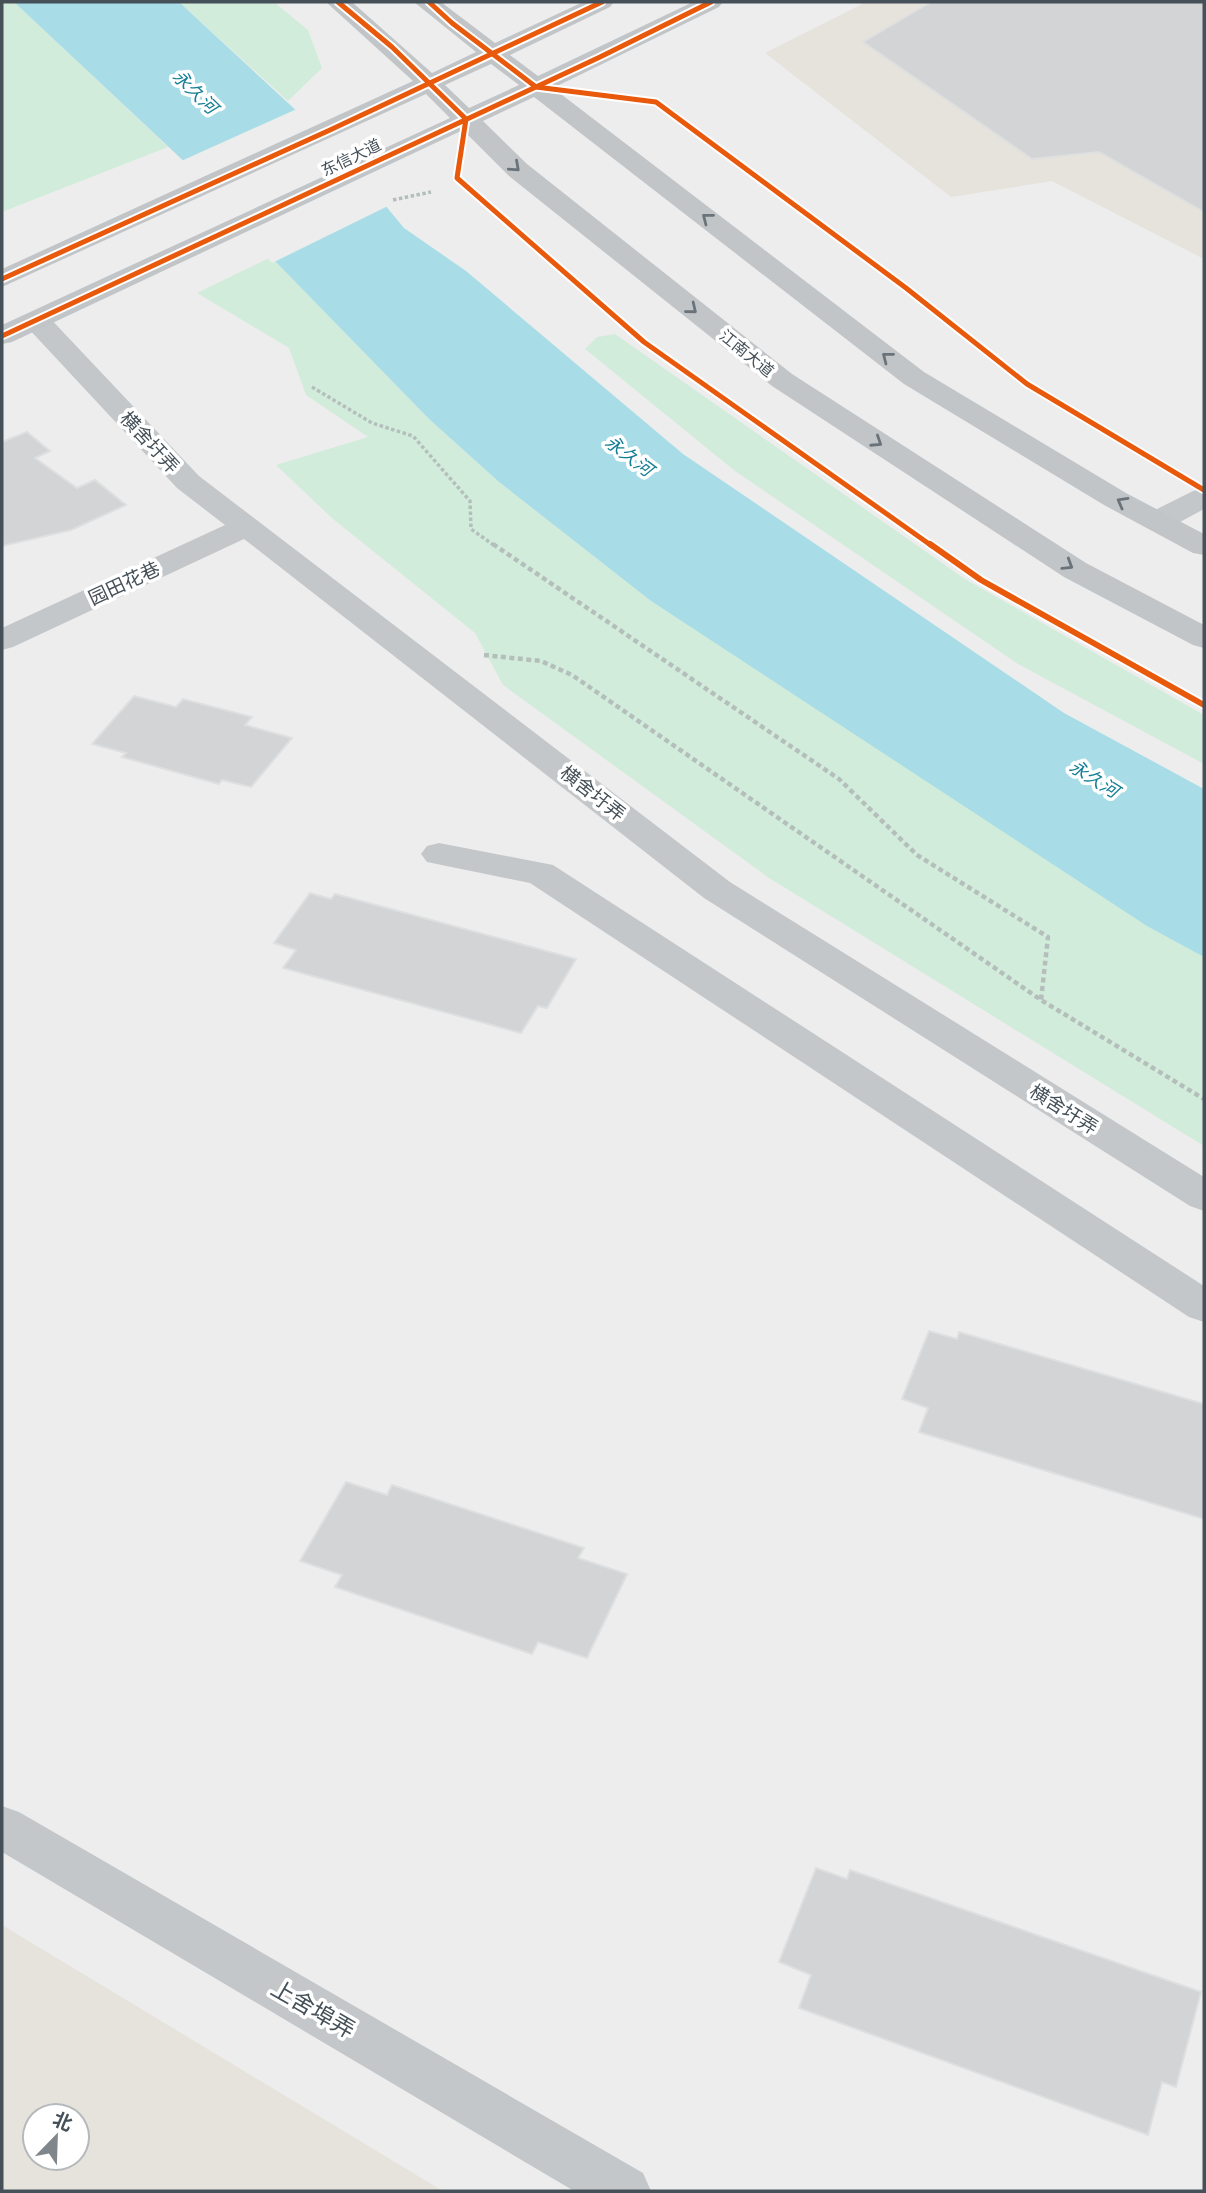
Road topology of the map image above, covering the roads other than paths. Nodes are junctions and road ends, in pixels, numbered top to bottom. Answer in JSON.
{"nodes":[{"id":1,"x":338,"y":2,"type":"edge"},
{"id":2,"x":426,"y":2,"type":"edge"},
{"id":3,"x":601,"y":2,"type":"edge"},
{"id":4,"x":711,"y":2,"type":"edge"},
{"id":5,"x":492,"y":54,"type":"junction"},
{"id":6,"x":429,"y":83,"type":"junction"},
{"id":7,"x":536,"y":87,"type":"junction"},
{"id":8,"x":466,"y":119,"type":"junction"},
{"id":9,"x":2,"y":279,"type":"edge"},
{"id":10,"x":37,"y":321,"type":"junction"},
{"id":11,"x":2,"y":335,"type":"edge"},
{"id":12,"x":1204,"y":497,"type":"edge"},
{"id":13,"x":1158,"y":521,"type":"junction"},
{"id":14,"x":247,"y":526,"type":"junction"},
{"id":15,"x":1204,"y":546,"type":"edge"},
{"id":16,"x":1204,"y":638,"type":"edge"},
{"id":17,"x":2,"y":640,"type":"edge"},
{"id":18,"x":439,"y":854,"type":"dead end"},
{"id":19,"x":1204,"y":1196,"type":"edge"},
{"id":20,"x":1204,"y":1306,"type":"edge"},
{"id":21,"x":2,"y":1827,"type":"edge"},
{"id":22,"x":624,"y":2191,"type":"edge"}],
"edges":[{"from":1,"to":6,"type":"main road","name":"江南大道"},
{"from":2,"to":5,"type":"main road"},
{"from":3,"to":5,"type":"main road","name":"东信大道"},
{"from":4,"to":7,"type":"main road","name":"东信大道"},
{"from":5,"to":6,"type":"main road","name":"东信大道"},
{"from":5,"to":7,"type":"main road"},
{"from":6,"to":8,"type":"main road","name":"江南大道"},
{"from":6,"to":9,"type":"main road","name":"东信大道"},
{"from":7,"to":8,"type":"main road","name":"东信大道"},
{"from":13,"to":7,"type":"main road","one_way":true},
{"from":8,"to":10,"type":"main road","name":"东信大道"},
{"from":8,"to":16,"type":"main road","name":"江南大道","one_way":true},
{"from":10,"to":11,"type":"main road","name":"东信大道"},
{"from":10,"to":14,"type":"street","name":"横舍圩弄"},
{"from":12,"to":13,"type":"street"},
{"from":13,"to":15,"type":"main road"},
{"from":14,"to":17,"type":"street","name":"园田花巷"},
{"from":14,"to":19,"type":"street","name":"横舍圩弄"},
{"from":18,"to":20,"type":"street"},
{"from":21,"to":22,"type":"street","name":"上舍埠弄"}]}
